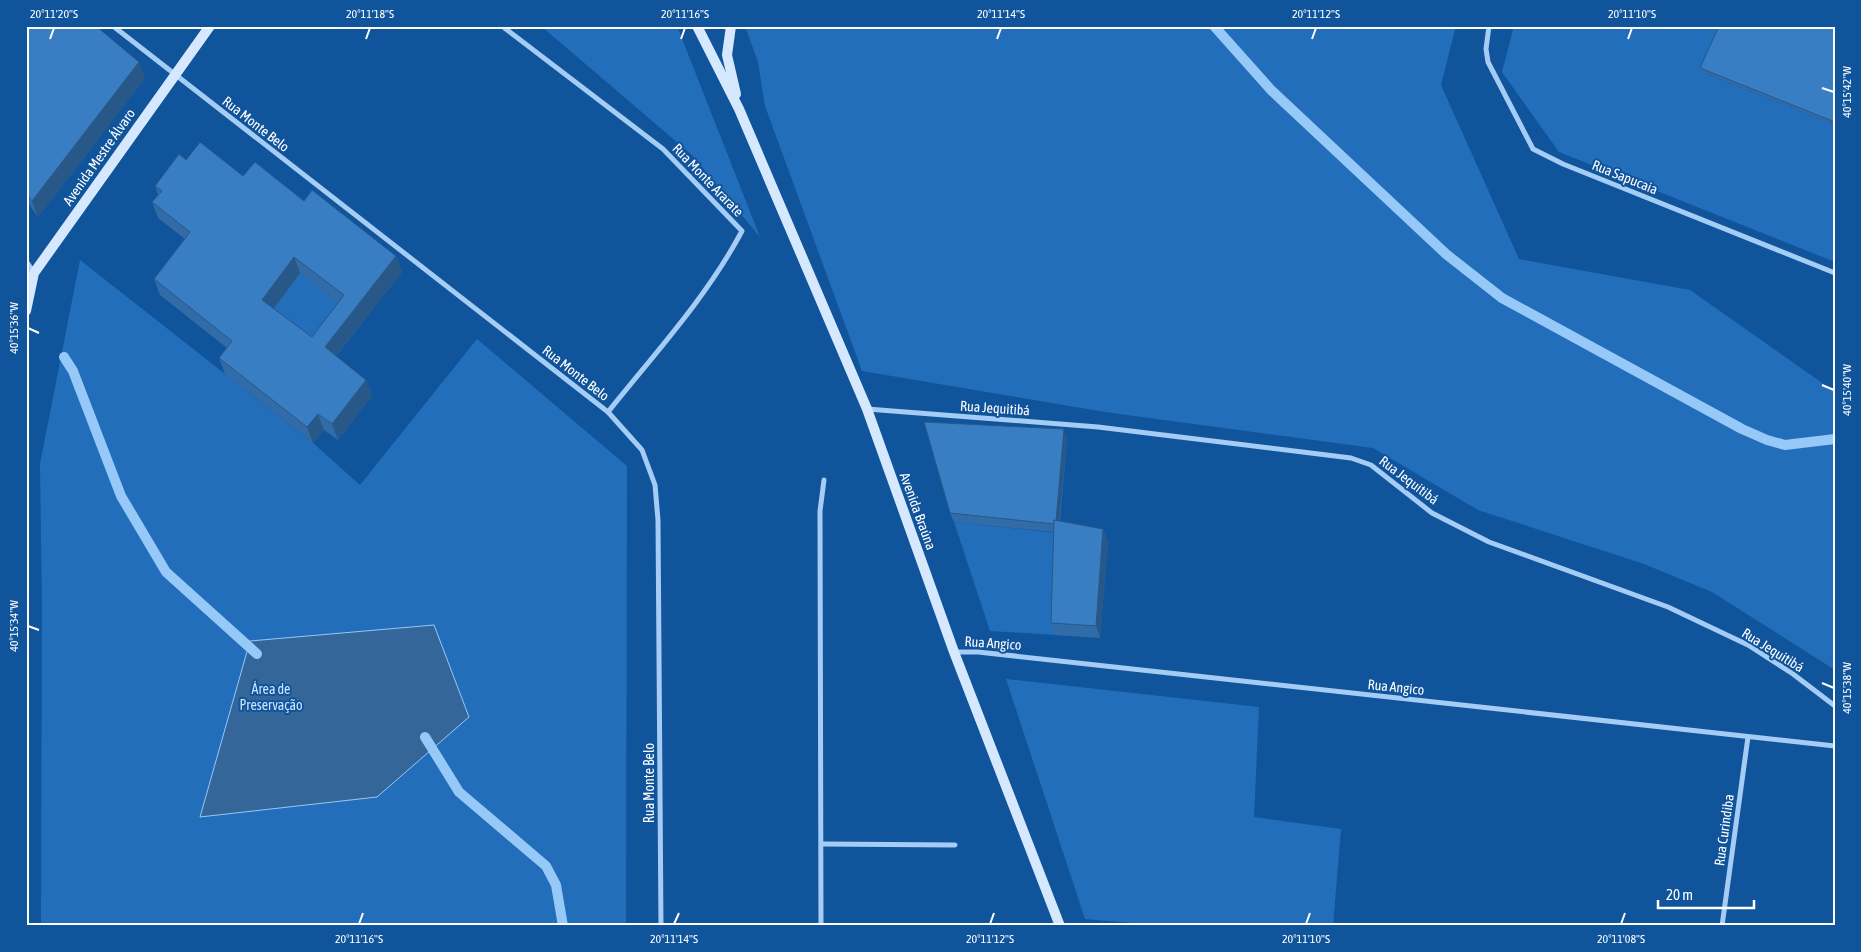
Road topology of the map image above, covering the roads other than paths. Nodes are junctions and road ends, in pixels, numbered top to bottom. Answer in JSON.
{"nodes":[{"id":1,"x":113,"y":26,"type":"edge"},
{"id":2,"x":210,"y":26,"type":"edge"},
{"id":3,"x":502,"y":26,"type":"edge"},
{"id":4,"x":698,"y":26,"type":"edge"},
{"id":5,"x":731,"y":26,"type":"edge"},
{"id":6,"x":1490,"y":26,"type":"edge"},
{"id":7,"x":174,"y":75,"type":"junction"},
{"id":8,"x":739,"y":109,"type":"junction"},
{"id":9,"x":26,"y":261,"type":"edge"},
{"id":10,"x":34,"y":273,"type":"junction"},
{"id":11,"x":1835,"y":273,"type":"edge"},
{"id":12,"x":26,"y":311,"type":"edge"},
{"id":13,"x":867,"y":409,"type":"junction"},
{"id":14,"x":608,"y":412,"type":"junction"},
{"id":15,"x":824,"y":480,"type":"dead end"},
{"id":16,"x":954,"y":652,"type":"junction"},
{"id":17,"x":1835,"y":706,"type":"edge"},
{"id":18,"x":1748,"y":737,"type":"junction"},
{"id":19,"x":1835,"y":746,"type":"edge"},
{"id":20,"x":822,"y":844,"type":"junction"},
{"id":21,"x":955,"y":846,"type":"dead end"},
{"id":22,"x":661,"y":926,"type":"edge"},
{"id":23,"x":822,"y":926,"type":"edge"},
{"id":24,"x":1060,"y":926,"type":"edge"},
{"id":25,"x":1722,"y":926,"type":"edge"}],
"edges":[{"from":1,"to":7,"type":"street","name":"Rua Monte Belo"},
{"from":2,"to":7,"type":"street","name":"Avenida Mestre Álvaro"},
{"from":3,"to":14,"type":"street","name":"Rua Monte Ararate"},
{"from":4,"to":8,"type":"street","name":"Avenida Braúna"},
{"from":5,"to":8,"type":"street","name":"Avenida Braúna"},
{"from":6,"to":11,"type":"street","name":"Rua Sapucaia"},
{"from":7,"to":10,"type":"street","name":"Avenida Mestre Álvaro"},
{"from":7,"to":14,"type":"street","name":"Rua Monte Belo"},
{"from":8,"to":13,"type":"street","name":"Avenida Braúna"},
{"from":9,"to":10,"type":"street"},
{"from":10,"to":12,"type":"street","name":"Avenida Mestre Álvaro"},
{"from":13,"to":16,"type":"street","name":"Avenida Braúna"},
{"from":13,"to":17,"type":"street","name":"Rua Jequitibá"},
{"from":14,"to":22,"type":"street","name":"Rua Monte Belo"},
{"from":15,"to":20,"type":"street"},
{"from":16,"to":18,"type":"street","name":"Rua Angico"},
{"from":16,"to":24,"type":"street","name":"Avenida Braúna"},
{"from":18,"to":19,"type":"street","name":"Rua Angico"},
{"from":18,"to":25,"type":"street","name":"Rua Curindiba"},
{"from":20,"to":21,"type":"street"},
{"from":20,"to":23,"type":"street"}]}
